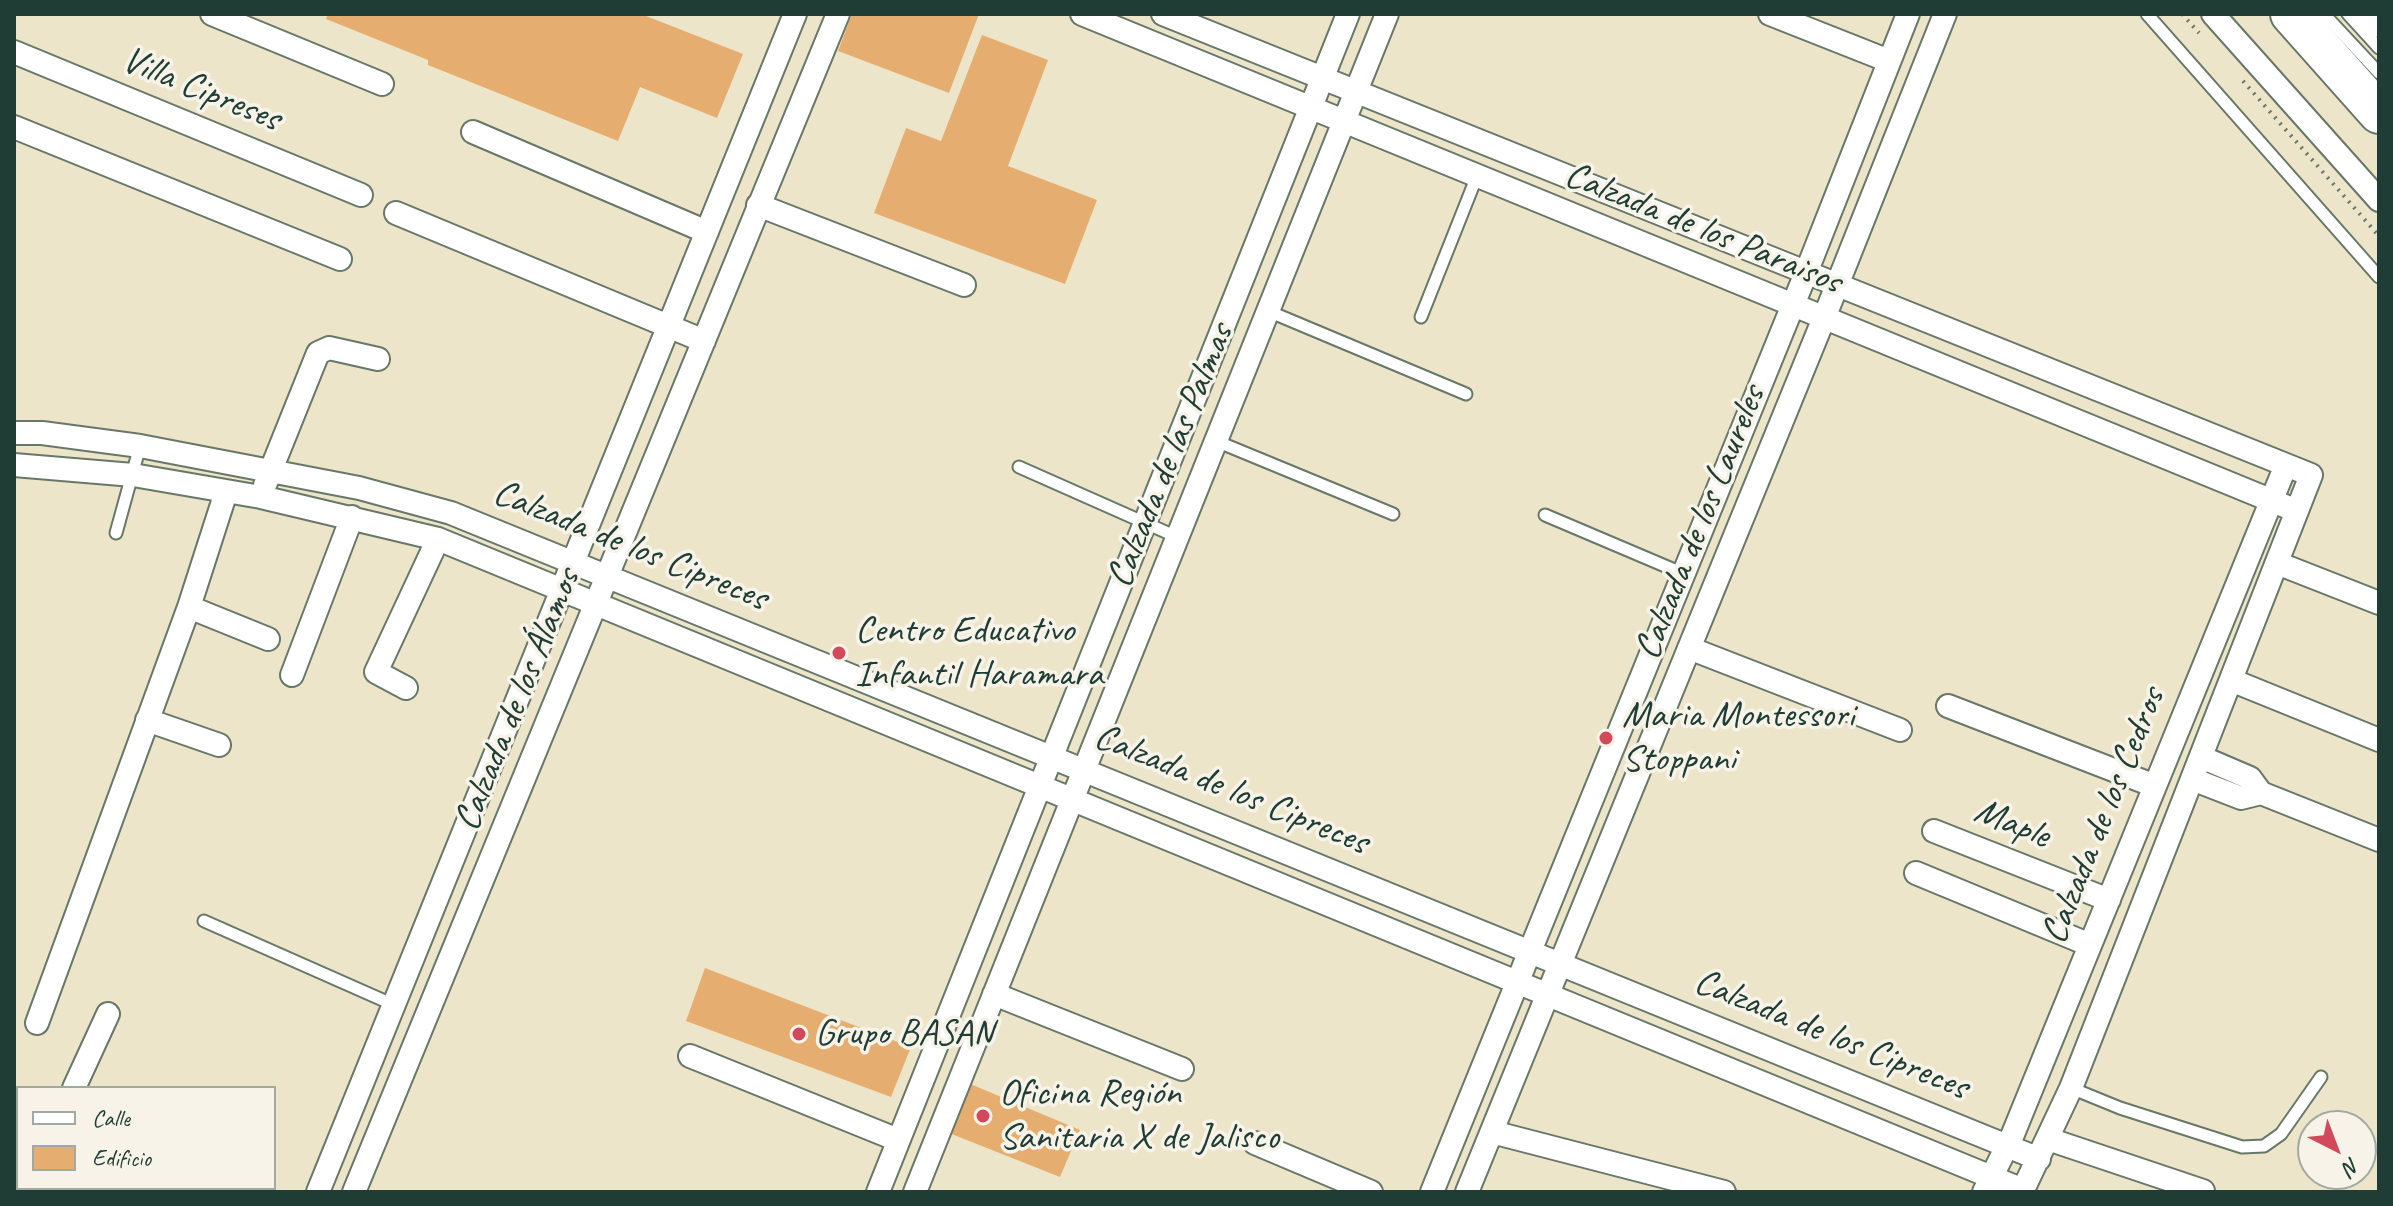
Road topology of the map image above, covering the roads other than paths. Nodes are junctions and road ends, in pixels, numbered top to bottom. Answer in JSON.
{"nodes":[{"id":1,"x":212,"y":14,"type":"edge"},
{"id":2,"x":795,"y":14,"type":"edge"},
{"id":3,"x":838,"y":14,"type":"edge"},
{"id":4,"x":1082,"y":14,"type":"edge"},
{"id":5,"x":1163,"y":14,"type":"edge"},
{"id":6,"x":1348,"y":14,"type":"edge"},
{"id":7,"x":1387,"y":14,"type":"edge"},
{"id":8,"x":1770,"y":14,"type":"edge"},
{"id":9,"x":1908,"y":14,"type":"edge"},
{"id":10,"x":1945,"y":14,"type":"edge"},
{"id":11,"x":2147,"y":14,"type":"edge"},
{"id":12,"x":2213,"y":14,"type":"edge"},
{"id":13,"x":2291,"y":14,"type":"edge"},
{"id":14,"x":2324,"y":14,"type":"edge"},
{"id":15,"x":2348,"y":14,"type":"edge"},
{"id":16,"x":2379,"y":48,"type":"edge"},
{"id":17,"x":14,"y":52,"type":"edge"},
{"id":18,"x":1889,"y":61,"type":"junction"},
{"id":19,"x":2379,"y":73,"type":"edge"},
{"id":20,"x":1322,"y":78,"type":"junction"},
{"id":21,"x":382,"y":84,"type":"dead end"},
{"id":22,"x":1356,"y":91,"type":"junction"},
{"id":23,"x":1311,"y":108,"type":"junction"},
{"id":24,"x":2379,"y":113,"type":"edge"},
{"id":25,"x":1344,"y":121,"type":"junction"},
{"id":26,"x":14,"y":127,"type":"edge"},
{"id":27,"x":473,"y":132,"type":"dead end"},
{"id":28,"x":1477,"y":176,"type":"junction"},
{"id":29,"x":361,"y":195,"type":"dead end"},
{"id":30,"x":2379,"y":200,"type":"edge"},
{"id":31,"x":758,"y":205,"type":"junction"},
{"id":32,"x":396,"y":213,"type":"dead end"},
{"id":33,"x":707,"y":232,"type":"junction"},
{"id":34,"x":340,"y":259,"type":"dead end"},
{"id":35,"x":1806,"y":273,"type":"junction"},
{"id":36,"x":2379,"y":277,"type":"edge"},
{"id":37,"x":964,"y":285,"type":"dead end"},
{"id":38,"x":1837,"y":285,"type":"junction"},
{"id":39,"x":1793,"y":305,"type":"junction"},
{"id":40,"x":1268,"y":311,"type":"junction"},
{"id":41,"x":1421,"y":317,"type":"dead end"},
{"id":42,"x":1824,"y":318,"type":"junction"},
{"id":43,"x":669,"y":326,"type":"junction"},
{"id":44,"x":704,"y":341,"type":"junction"},
{"id":45,"x":378,"y":359,"type":"dead end"},
{"id":46,"x":1466,"y":394,"type":"dead end"},
{"id":47,"x":14,"y":433,"type":"edge"},
{"id":48,"x":1216,"y":441,"type":"junction"},
{"id":49,"x":140,"y":446,"type":"junction"},
{"id":50,"x":14,"y":465,"type":"edge"},
{"id":51,"x":2286,"y":465,"type":"junction"},
{"id":52,"x":1019,"y":467,"type":"dead end"},
{"id":53,"x":270,"y":471,"type":"junction"},
{"id":54,"x":133,"y":475,"type":"junction"},
{"id":55,"x":2311,"y":475,"type":"joint"},
{"id":56,"x":226,"y":492,"type":"junction"},
{"id":57,"x":261,"y":497,"type":"junction"},
{"id":58,"x":2271,"y":501,"type":"junction"},
{"id":59,"x":2297,"y":511,"type":"junction"},
{"id":60,"x":1393,"y":514,"type":"dead end"},
{"id":61,"x":1545,"y":515,"type":"dead end"},
{"id":62,"x":352,"y":517,"type":"junction"},
{"id":63,"x":1145,"y":524,"type":"junction"},
{"id":64,"x":1701,"y":532,"type":"junction"},
{"id":65,"x":116,"y":533,"type":"dead end"},
{"id":66,"x":1177,"y":537,"type":"junction"},
{"id":67,"x":438,"y":539,"type":"junction"},
{"id":68,"x":1732,"y":543,"type":"junction"},
{"id":69,"x":574,"y":562,"type":"junction"},
{"id":70,"x":2277,"y":563,"type":"junction"},
{"id":71,"x":1684,"y":574,"type":"junction"},
{"id":72,"x":608,"y":576,"type":"junction"},
{"id":73,"x":562,"y":590,"type":"junction"},
{"id":74,"x":2379,"y":603,"type":"edge"},
{"id":75,"x":596,"y":604,"type":"junction"},
{"id":76,"x":189,"y":607,"type":"junction"},
{"id":77,"x":268,"y":639,"type":"dead end"},
{"id":78,"x":1689,"y":648,"type":"junction"},
{"id":79,"x":292,"y":675,"type":"dead end"},
{"id":80,"x":2231,"y":680,"type":"junction"},
{"id":81,"x":406,"y":688,"type":"dead end"},
{"id":82,"x":1948,"y":706,"type":"dead end"},
{"id":83,"x":147,"y":720,"type":"junction"},
{"id":84,"x":1900,"y":730,"type":"dead end"},
{"id":85,"x":2379,"y":740,"type":"edge"},
{"id":86,"x":219,"y":745,"type":"dead end"},
{"id":87,"x":1052,"y":756,"type":"junction"},
{"id":88,"x":2201,"y":757,"type":"junction"},
{"id":89,"x":1084,"y":769,"type":"junction"},
{"id":90,"x":2192,"y":779,"type":"junction"},
{"id":91,"x":1040,"y":786,"type":"junction"},
{"id":92,"x":2155,"y":786,"type":"junction"},
{"id":93,"x":2261,"y":793,"type":"junction"},
{"id":94,"x":1072,"y":800,"type":"junction"},
{"id":95,"x":2138,"y":828,"type":"junction"},
{"id":96,"x":1934,"y":831,"type":"dead end"},
{"id":97,"x":2169,"y":839,"type":"junction"},
{"id":98,"x":2379,"y":840,"type":"edge"},
{"id":99,"x":1916,"y":873,"type":"dead end"},
{"id":100,"x":2109,"y":900,"type":"junction"},
{"id":101,"x":204,"y":921,"type":"dead end"},
{"id":102,"x":2090,"y":945,"type":"junction"},
{"id":103,"x":1531,"y":951,"type":"junction"},
{"id":104,"x":1561,"y":963,"type":"junction"},
{"id":105,"x":405,"y":978,"type":"junction"},
{"id":106,"x":1518,"y":983,"type":"junction"},
{"id":107,"x":439,"y":987,"type":"junction"},
{"id":108,"x":994,"y":994,"type":"junction"},
{"id":109,"x":1548,"y":995,"type":"junction"},
{"id":110,"x":394,"y":1005,"type":"junction"},
{"id":111,"x":108,"y":1014,"type":"dead end"},
{"id":112,"x":37,"y":1023,"type":"dead end"},
{"id":113,"x":690,"y":1056,"type":"dead end"},
{"id":114,"x":1182,"y":1069,"type":"dead end"},
{"id":115,"x":2321,"y":1077,"type":"dead end"},
{"id":116,"x":75,"y":1086,"type":"edge"},
{"id":117,"x":2071,"y":1088,"type":"junction"},
{"id":118,"x":1492,"y":1132,"type":"junction"},
{"id":119,"x":898,"y":1140,"type":"junction"},
{"id":120,"x":1255,"y":1143,"type":"dead end"},
{"id":121,"x":2007,"y":1147,"type":"junction"},
{"id":122,"x":2044,"y":1149,"type":"junction"},
{"id":123,"x":1445,"y":1159,"type":"junction"},
{"id":124,"x":1476,"y":1171,"type":"junction"},
{"id":125,"x":1989,"y":1184,"type":"edge"},
{"id":126,"x":2022,"y":1191,"type":"edge"},
{"id":127,"x":2203,"y":1191,"type":"edge"},
{"id":128,"x":318,"y":1192,"type":"edge"},
{"id":129,"x":354,"y":1192,"type":"edge"},
{"id":130,"x":878,"y":1192,"type":"edge"},
{"id":131,"x":915,"y":1192,"type":"edge"},
{"id":132,"x":1371,"y":1192,"type":"edge"},
{"id":133,"x":1432,"y":1192,"type":"edge"},
{"id":134,"x":1467,"y":1192,"type":"edge"},
{"id":135,"x":1724,"y":1192,"type":"edge"}],
"edges":[{"from":1,"to":21,"type":"street"},
{"from":2,"to":33,"type":"street","name":"Calzada de los Álamos"},
{"from":3,"to":31,"type":"street","name":"Calzada de los Álamos"},
{"from":4,"to":23,"type":"street","name":"Calzada de los Paraisos"},
{"from":5,"to":20,"type":"street","name":"Calzada de los Paraisos"},
{"from":6,"to":20,"type":"street","name":"Calzada de las Palmas"},
{"from":7,"to":22,"type":"street","name":"Calzada de las Palmas"},
{"from":8,"to":18,"type":"street"},
{"from":9,"to":18,"type":"street","name":"Calzada de los Laureles"},
{"from":10,"to":38,"type":"street","name":"Calzada de los Laureles"},
{"from":11,"to":36,"type":"lane"},
{"from":12,"to":30,"type":"street"},
{"from":13,"to":24,"type":"highway"},
{"from":14,"to":19,"type":"lane"},
{"from":15,"to":16,"type":"lane"},
{"from":17,"to":29,"type":"street","name":"Villa Cipreses"},
{"from":18,"to":35,"type":"street","name":"Calzada de los Laureles"},
{"from":20,"to":22,"type":"street","name":"Calzada de los Paraisos"},
{"from":20,"to":23,"type":"street","name":"Calzada de las Palmas"},
{"from":22,"to":25,"type":"street","name":"Calzada de las Palmas"},
{"from":22,"to":35,"type":"street","name":"Calzada de los Paraisos"},
{"from":23,"to":25,"type":"street","name":"Calzada de los Paraisos"},
{"from":23,"to":63,"type":"street","name":"Calzada de las Palmas"},
{"from":25,"to":28,"type":"street","name":"Calzada de los Paraisos"},
{"from":25,"to":40,"type":"street","name":"Calzada de las Palmas"},
{"from":26,"to":34,"type":"street"},
{"from":27,"to":33,"type":"street"},
{"from":28,"to":39,"type":"street","name":"Calzada de los Paraisos"},
{"from":28,"to":41,"type":"lane"},
{"from":31,"to":37,"type":"street"},
{"from":31,"to":44,"type":"street","name":"Calzada de los Álamos"},
{"from":32,"to":43,"type":"street"},
{"from":33,"to":43,"type":"street","name":"Calzada de los Álamos"},
{"from":35,"to":38,"type":"street","name":"Calzada de los Paraisos"},
{"from":35,"to":39,"type":"street","name":"Calzada de los Laureles"},
{"from":38,"to":42,"type":"street","name":"Calzada de los Laureles"},
{"from":38,"to":51,"type":"street","name":"Calzada de los Paraisos"},
{"from":39,"to":42,"type":"street","name":"Calzada de los Paraisos"},
{"from":39,"to":64,"type":"street","name":"Calzada de los Laureles"},
{"from":40,"to":46,"type":"lane"},
{"from":40,"to":48,"type":"street","name":"Calzada de las Palmas"},
{"from":42,"to":58,"type":"street","name":"Calzada de los Paraisos"},
{"from":42,"to":68,"type":"street","name":"Calzada de los Laureles"},
{"from":43,"to":44,"type":"street"},
{"from":43,"to":69,"type":"street","name":"Calzada de los Álamos"},
{"from":44,"to":72,"type":"street","name":"Calzada de los Álamos"},
{"from":45,"to":53,"type":"street"},
{"from":47,"to":49,"type":"street","name":"Calzada de los Cipreces"},
{"from":48,"to":60,"type":"lane"},
{"from":48,"to":66,"type":"street","name":"Calzada de las Palmas"},
{"from":49,"to":53,"type":"street","name":"Calzada de los Cipreces"},
{"from":49,"to":54,"type":"lane"},
{"from":50,"to":54,"type":"street","name":"Calzada de los Cipreces"},
{"from":51,"to":55,"type":"street","name":"Calzada de los Paraisos"},
{"from":51,"to":58,"type":"street","name":"Calzada de los Cedros"},
{"from":52,"to":63,"type":"lane"},
{"from":53,"to":57,"type":"street"},
{"from":53,"to":69,"type":"street","name":"Calzada de los Cipreces"},
{"from":54,"to":56,"type":"street","name":"Calzada de los Cipreces"},
{"from":54,"to":65,"type":"lane"},
{"from":55,"to":59,"type":"street","name":"Calzada de los Cedros"},
{"from":56,"to":57,"type":"street","name":"Calzada de los Cipreces"},
{"from":56,"to":76,"type":"street"},
{"from":57,"to":62,"type":"street","name":"Calzada de los Cipreces"},
{"from":58,"to":59,"type":"street","name":"Calzada de los Paraisos"},
{"from":58,"to":92,"type":"street","name":"Calzada de los Cedros"},
{"from":59,"to":70,"type":"street","name":"Calzada de los Cedros"},
{"from":61,"to":71,"type":"lane"},
{"from":62,"to":67,"type":"street","name":"Calzada de los Cipreces"},
{"from":62,"to":79,"type":"street"},
{"from":63,"to":66,"type":"lane"},
{"from":63,"to":87,"type":"street","name":"Calzada de las Palmas"},
{"from":64,"to":68,"type":"street"},
{"from":64,"to":71,"type":"street","name":"Calzada de los Laureles"},
{"from":66,"to":89,"type":"street","name":"Calzada de las Palmas"},
{"from":67,"to":73,"type":"street","name":"Calzada de los Cipreces"},
{"from":67,"to":81,"type":"street"},
{"from":68,"to":78,"type":"street","name":"Calzada de los Laureles"},
{"from":69,"to":72,"type":"street","name":"Calzada de los Cipreces"},
{"from":69,"to":73,"type":"street","name":"Calzada de los Álamos"},
{"from":70,"to":74,"type":"street"},
{"from":70,"to":80,"type":"street","name":"Calzada de los Cedros"},
{"from":71,"to":103,"type":"street","name":"Calzada de los Laureles"},
{"from":72,"to":75,"type":"street","name":"Calzada de los Álamos"},
{"from":72,"to":87,"type":"street","name":"Calzada de los Cipreces"},
{"from":73,"to":75,"type":"street","name":"Calzada de los Cipreces"},
{"from":73,"to":105,"type":"street","name":"Calzada de los Álamos"},
{"from":75,"to":91,"type":"street","name":"Calzada de los Cipreces"},
{"from":75,"to":107,"type":"street","name":"Calzada de los Álamos"},
{"from":76,"to":77,"type":"street"},
{"from":76,"to":83,"type":"street"},
{"from":78,"to":84,"type":"street"},
{"from":78,"to":104,"type":"street","name":"Calzada de los Laureles"},
{"from":80,"to":85,"type":"street"},
{"from":80,"to":88,"type":"street","name":"Calzada de los Cedros"},
{"from":82,"to":92,"type":"street"},
{"from":83,"to":86,"type":"street"},
{"from":83,"to":112,"type":"street"},
{"from":87,"to":89,"type":"street","name":"Calzada de los Cipreces"},
{"from":87,"to":91,"type":"street","name":"Calzada de las Palmas"},
{"from":88,"to":90,"type":"street","name":"Calzada de los Cedros"},
{"from":88,"to":93,"type":"street"},
{"from":89,"to":94,"type":"street","name":"Calzada de las Palmas"},
{"from":89,"to":103,"type":"street","name":"Calzada de los Cipreces"},
{"from":90,"to":93,"type":"street"},
{"from":90,"to":97,"type":"street","name":"Calzada de los Cedros"},
{"from":91,"to":94,"type":"street","name":"Calzada de los Cipreces"},
{"from":91,"to":119,"type":"street","name":"Calzada de las Palmas"},
{"from":92,"to":95,"type":"street","name":"Calzada de los Cedros"},
{"from":93,"to":98,"type":"street"},
{"from":94,"to":106,"type":"street","name":"Calzada de los Cipreces"},
{"from":94,"to":108,"type":"street","name":"Calzada de las Palmas"},
{"from":95,"to":97,"type":"street"},
{"from":95,"to":100,"type":"street","name":"Calzada de los Cedros"},
{"from":96,"to":100,"type":"street","name":"Maple"},
{"from":97,"to":117,"type":"street","name":"Calzada de los Cedros"},
{"from":99,"to":102,"type":"street"},
{"from":100,"to":102,"type":"street","name":"Calzada de los Cedros"},
{"from":101,"to":110,"type":"lane"},
{"from":102,"to":121,"type":"street","name":"Calzada de los Cedros"},
{"from":103,"to":104,"type":"street","name":"Calzada de los Cipreces"},
{"from":103,"to":106,"type":"street","name":"Calzada de los Laureles"},
{"from":104,"to":109,"type":"street","name":"Calzada de los Laureles"},
{"from":104,"to":121,"type":"street","name":"Calzada de los Cipreces"},
{"from":105,"to":107,"type":"street"},
{"from":105,"to":110,"type":"street","name":"Calzada de los Álamos"},
{"from":106,"to":109,"type":"street","name":"Calzada de los Cipreces"},
{"from":106,"to":123,"type":"street","name":"Calzada de los Laureles"},
{"from":107,"to":129,"type":"street","name":"Calzada de los Álamos"},
{"from":108,"to":114,"type":"street"},
{"from":108,"to":131,"type":"street","name":"Calzada de las Palmas"},
{"from":109,"to":118,"type":"street","name":"Calzada de los Laureles"},
{"from":109,"to":125,"type":"street","name":"Calzada de los Cipreces"},
{"from":110,"to":128,"type":"street","name":"Calzada de los Álamos"},
{"from":111,"to":116,"type":"street"},
{"from":113,"to":119,"type":"street"},
{"from":115,"to":117,"type":"lane"},
{"from":117,"to":122,"type":"street","name":"Calzada de los Cedros"},
{"from":118,"to":124,"type":"street","name":"Calzada de los Laureles"},
{"from":118,"to":135,"type":"street"},
{"from":119,"to":130,"type":"street","name":"Calzada de las Palmas"},
{"from":120,"to":132,"type":"street"},
{"from":121,"to":122,"type":"street","name":"Calzada de los Cipreces"},
{"from":121,"to":125,"type":"street","name":"Calzada de los Cedros"},
{"from":122,"to":126,"type":"street","name":"Calzada de los Cedros"},
{"from":122,"to":127,"type":"street","name":"Calzada de los Cipreces"},
{"from":123,"to":124,"type":"street"},
{"from":123,"to":133,"type":"street","name":"Calzada de los Laureles"},
{"from":124,"to":134,"type":"street","name":"Calzada de los Laureles"},
{"from":125,"to":126,"type":"street","name":"Calzada de los Cipreces"}]}
